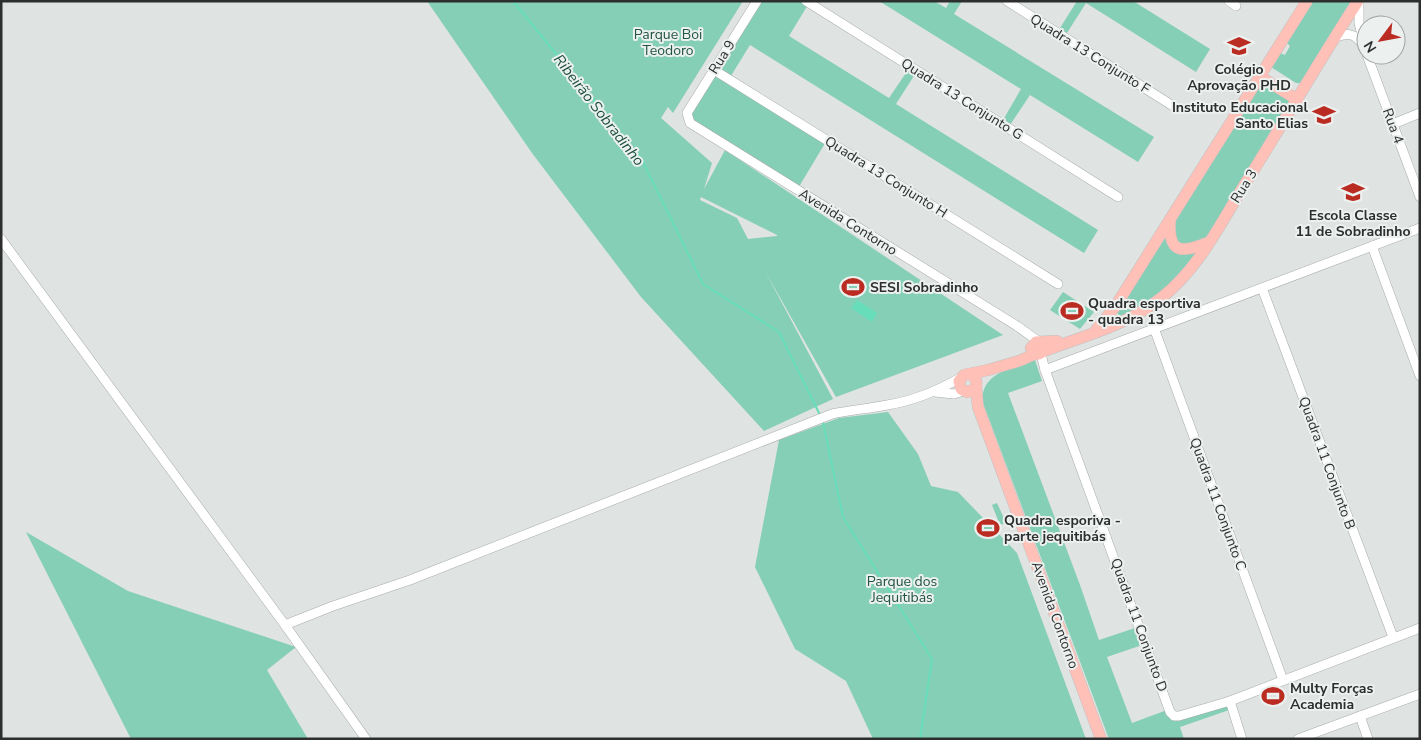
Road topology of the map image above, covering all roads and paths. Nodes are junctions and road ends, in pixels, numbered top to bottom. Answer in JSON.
{"nodes":[{"id":1,"x":757,"y":1,"type":"edge"},
{"id":2,"x":806,"y":1,"type":"edge"},
{"id":3,"x":1007,"y":1,"type":"edge"},
{"id":4,"x":1307,"y":1,"type":"edge"},
{"id":5,"x":1359,"y":1,"type":"edge"},
{"id":6,"x":1358,"y":15,"type":"edge"},
{"id":7,"x":1334,"y":38,"type":"junction"},
{"id":8,"x":1356,"y":39,"type":"edge"},
{"id":9,"x":1371,"y":65,"type":"edge"},
{"id":10,"x":714,"y":70,"type":"junction"},
{"id":11,"x":1259,"y":76,"type":"junction"},
{"id":12,"x":1298,"y":100,"type":"junction"},
{"id":13,"x":1173,"y":106,"type":"dead end"},
{"id":14,"x":687,"y":113,"type":"joint"},
{"id":15,"x":1420,"y":113,"type":"edge"},
{"id":16,"x":1393,"y":124,"type":"junction"},
{"id":17,"x":1118,"y":197,"type":"dead end"},
{"id":18,"x":1420,"y":197,"type":"edge"},
{"id":19,"x":1170,"y":218,"type":"junction"},
{"id":20,"x":1420,"y":228,"type":"edge"},
{"id":21,"x":1,"y":239,"type":"edge"},
{"id":22,"x":1209,"y":242,"type":"junction"},
{"id":23,"x":1372,"y":246,"type":"junction"},
{"id":24,"x":1058,"y":284,"type":"dead end"},
{"id":25,"x":1262,"y":288,"type":"junction"},
{"id":26,"x":1115,"y":307,"type":"junction"},
{"id":27,"x":1126,"y":319,"type":"junction"},
{"id":28,"x":1154,"y":328,"type":"junction"},
{"id":29,"x":1093,"y":333,"type":"junction"},
{"id":30,"x":1038,"y":348,"type":"junction"},
{"id":31,"x":1045,"y":370,"type":"junction"},
{"id":32,"x":1420,"y":376,"type":"edge"},
{"id":33,"x":968,"y":380,"type":"junction"},
{"id":34,"x":964,"y":391,"type":"junction"},
{"id":35,"x":934,"y":392,"type":"junction"},
{"id":36,"x":978,"y":406,"type":"junction"},
{"id":37,"x":285,"y":625,"type":"junction"},
{"id":38,"x":1420,"y":628,"type":"edge"},
{"id":39,"x":1392,"y":638,"type":"junction"},
{"id":40,"x":1283,"y":680,"type":"junction"},
{"id":41,"x":1420,"y":694,"type":"edge"},
{"id":42,"x":1230,"y":701,"type":"junction"},
{"id":43,"x":1360,"y":716,"type":"junction"},
{"id":44,"x":366,"y":739,"type":"edge"},
{"id":45,"x":1102,"y":739,"type":"edge"},
{"id":46,"x":1242,"y":739,"type":"edge"},
{"id":47,"x":1298,"y":739,"type":"edge"},
{"id":48,"x":1368,"y":739,"type":"edge"}],
"edges":[{"from":1,"to":10,"type":"street","name":"Rua 9"},
{"from":2,"to":17,"type":"street","name":"Quadra 13 Conjunto G"},
{"from":3,"to":13,"type":"street","name":"Quadra 13 Conjunto F"},
{"from":4,"to":11,"type":"main road"},
{"from":5,"to":6,"type":"street","name":"Rua 4"},
{"from":5,"to":7,"type":"main road","name":"Rua 3"},
{"from":7,"to":8,"type":"street"},
{"from":7,"to":12,"type":"main road","name":"Rua 3"},
{"from":9,"to":16,"type":"street","name":"Rua 4"},
{"from":10,"to":14,"type":"street","name":"Rua 9"},
{"from":10,"to":24,"type":"street","name":"Quadra 13 Conjunto H"},
{"from":11,"to":12,"type":"main road"},
{"from":11,"to":19,"type":"main road"},
{"from":12,"to":22,"type":"main road","name":"Rua 3"},
{"from":14,"to":30,"type":"street","name":"Avenida Contorno"},
{"from":15,"to":16,"type":"street"},
{"from":16,"to":18,"type":"street","name":"Rua 4"},
{"from":19,"to":22,"type":"main road"},
{"from":19,"to":26,"type":"main road"},
{"from":20,"to":23,"type":"street"},
{"from":21,"to":37,"type":"street"},
{"from":22,"to":27,"type":"main road","name":"Rua 3"},
{"from":23,"to":25,"type":"street"},
{"from":23,"to":32,"type":"street"},
{"from":25,"to":28,"type":"street"},
{"from":25,"to":39,"type":"street","name":"Quadra 11 Conjunto B"},
{"from":26,"to":27,"type":"main road"},
{"from":26,"to":29,"type":"main road"},
{"from":27,"to":29,"type":"main road","name":"Rua 3"},
{"from":28,"to":31,"type":"street"},
{"from":28,"to":40,"type":"street","name":"Quadra 11 Conjunto C"},
{"from":29,"to":30,"type":"main road","name":"Rua 3"},
{"from":30,"to":31,"type":"street","name":"Quadra 11 Conjunto D"},
{"from":30,"to":33,"type":"main road"},
{"from":31,"to":42,"type":"street","name":"Quadra 11 Conjunto D"},
{"from":33,"to":34,"type":"main road"},
{"from":33,"to":35,"type":"street"},
{"from":33,"to":36,"type":"main road","name":"Avenida Contorno"},
{"from":34,"to":35,"type":"street"},
{"from":34,"to":36,"type":"main road","name":"Avenida Contorno"},
{"from":35,"to":37,"type":"street"},
{"from":36,"to":45,"type":"main road","name":"Avenida Contorno"},
{"from":37,"to":44,"type":"street"},
{"from":38,"to":39,"type":"street"},
{"from":39,"to":40,"type":"street"},
{"from":40,"to":42,"type":"street"},
{"from":41,"to":43,"type":"street"},
{"from":42,"to":46,"type":"street"},
{"from":43,"to":47,"type":"street"},
{"from":43,"to":48,"type":"street"}]}
